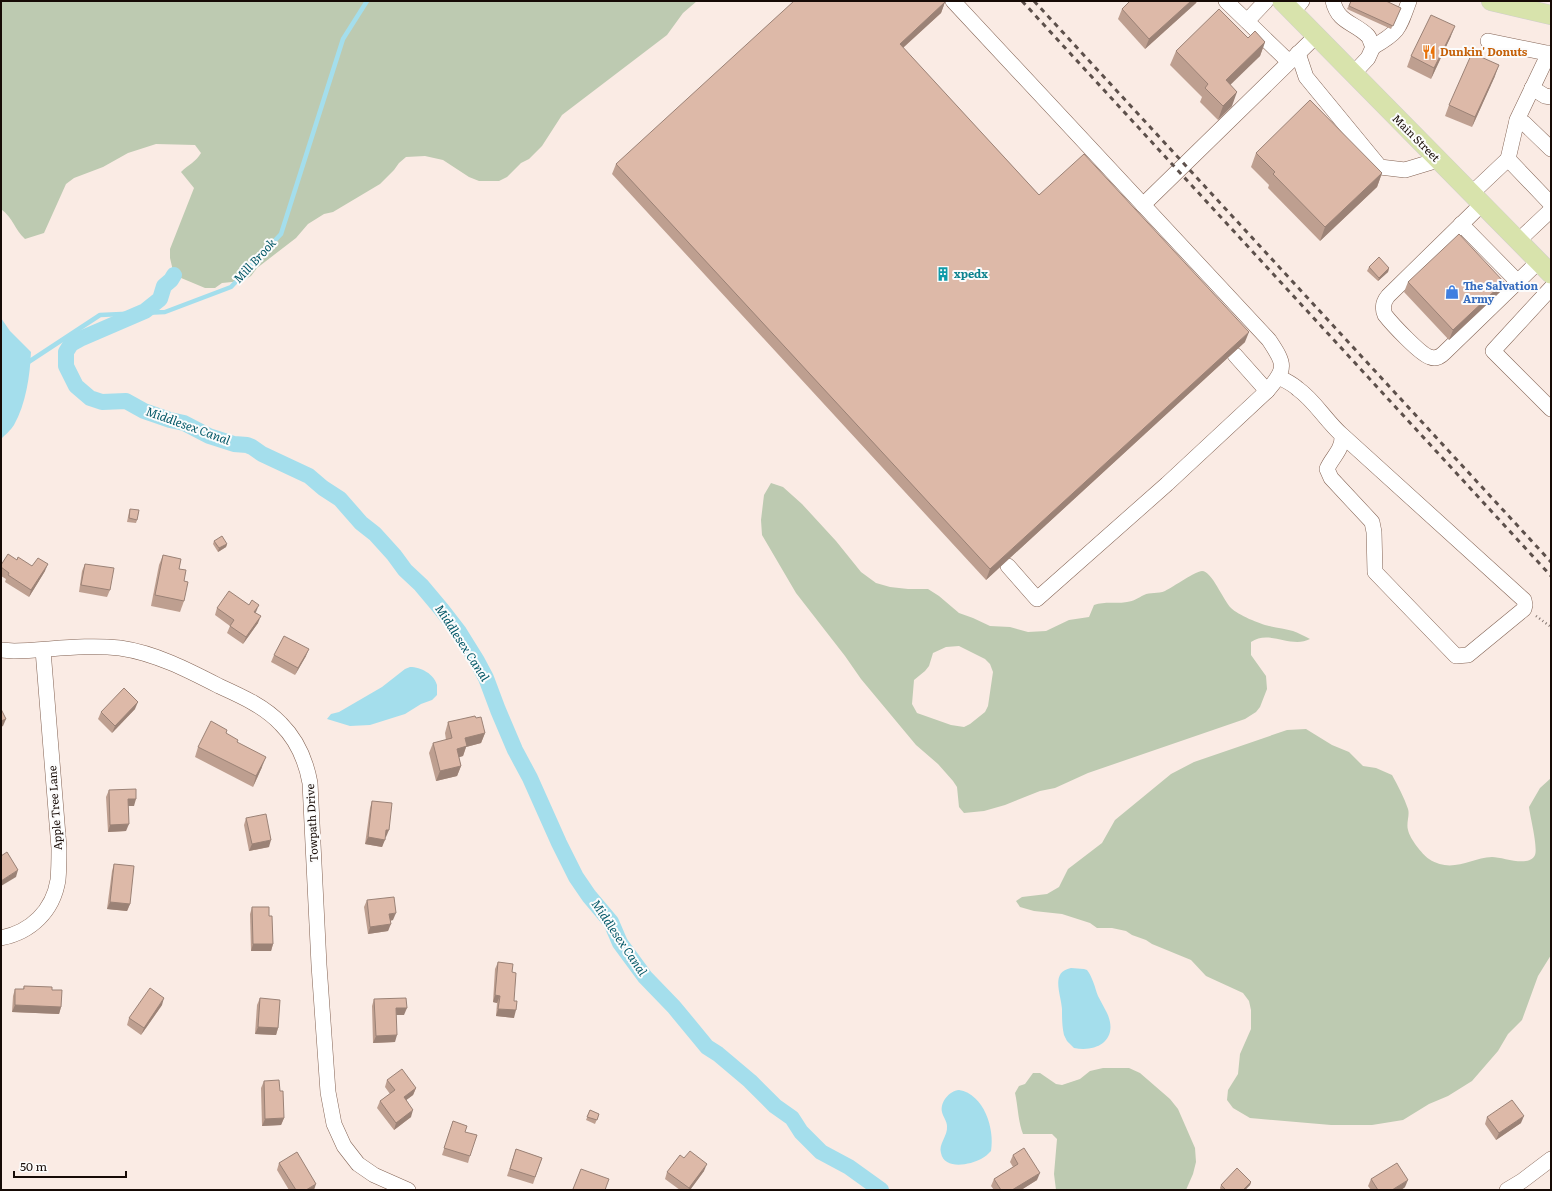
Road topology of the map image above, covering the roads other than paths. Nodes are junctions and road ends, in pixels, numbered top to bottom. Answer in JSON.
{"nodes":[{"id":1,"x":953,"y":1,"type":"edge"},
{"id":2,"x":1226,"y":1,"type":"edge"},
{"id":3,"x":1266,"y":1,"type":"edge"},
{"id":4,"x":1333,"y":1,"type":"edge"},
{"id":5,"x":1409,"y":1,"type":"edge"},
{"id":6,"x":1491,"y":1,"type":"edge"},
{"id":7,"x":1292,"y":5,"type":"edge"},
{"id":8,"x":1551,"y":15,"type":"edge"},
{"id":9,"x":1247,"y":21,"type":"junction"},
{"id":10,"x":1316,"y":36,"type":"junction"},
{"id":11,"x":1488,"y":41,"type":"dead end"},
{"id":12,"x":1373,"y":47,"type":"junction"},
{"id":13,"x":1550,"y":54,"type":"edge"},
{"id":14,"x":1293,"y":58,"type":"junction"},
{"id":15,"x":1353,"y":74,"type":"junction"},
{"id":16,"x":1532,"y":88,"type":"junction"},
{"id":17,"x":1551,"y":97,"type":"edge"},
{"id":18,"x":1517,"y":121,"type":"junction"},
{"id":19,"x":1551,"y":149,"type":"edge"},
{"id":20,"x":1508,"y":159,"type":"junction"},
{"id":21,"x":1438,"y":160,"type":"junction"},
{"id":22,"x":1477,"y":199,"type":"junction"},
{"id":23,"x":1143,"y":205,"type":"junction"},
{"id":24,"x":1551,"y":209,"type":"edge"},
{"id":25,"x":1461,"y":224,"type":"junction"},
{"id":26,"x":1518,"y":241,"type":"junction"},
{"id":27,"x":1545,"y":268,"type":"edge"},
{"id":28,"x":1518,"y":282,"type":"junction"},
{"id":29,"x":1551,"y":288,"type":"edge"},
{"id":30,"x":1235,"y":355,"type":"edge"},
{"id":31,"x":1279,"y":377,"type":"junction"},
{"id":32,"x":1268,"y":391,"type":"junction"},
{"id":33,"x":1551,"y":409,"type":"edge"},
{"id":34,"x":1342,"y":435,"type":"junction"},
{"id":35,"x":1008,"y":566,"type":"dead end"},
{"id":36,"x":1,"y":650,"type":"edge"},
{"id":37,"x":43,"y":650,"type":"junction"},
{"id":38,"x":1,"y":938,"type":"edge"},
{"id":39,"x":1551,"y":1159,"type":"edge"},
{"id":40,"x":408,"y":1190,"type":"edge"},
{"id":41,"x":1507,"y":1190,"type":"edge"}],
"edges":[{"from":1,"to":23,"type":"street"},
{"from":2,"to":9,"type":"street"},
{"from":3,"to":9,"type":"street"},
{"from":4,"to":12,"type":"street"},
{"from":5,"to":12,"type":"street"},
{"from":6,"to":8,"type":"main road"},
{"from":7,"to":10,"type":"main road","name":"Main Street"},
{"from":9,"to":14,"type":"street"},
{"from":10,"to":14,"type":"street"},
{"from":10,"to":15,"type":"main road","name":"Main Street"},
{"from":11,"to":13,"type":"street"},
{"from":12,"to":15,"type":"street"},
{"from":13,"to":16,"type":"street"},
{"from":14,"to":21,"type":"street"},
{"from":14,"to":23,"type":"street"},
{"from":15,"to":21,"type":"main road","name":"Main Street"},
{"from":16,"to":17,"type":"street"},
{"from":16,"to":18,"type":"street"},
{"from":18,"to":19,"type":"street"},
{"from":18,"to":20,"type":"street"},
{"from":20,"to":22,"type":"street"},
{"from":20,"to":24,"type":"street"},
{"from":21,"to":22,"type":"main road","name":"Main Street"},
{"from":22,"to":25,"type":"street"},
{"from":22,"to":26,"type":"main road","name":"Main Street"},
{"from":23,"to":31,"type":"street"},
{"from":24,"to":26,"type":"street"},
{"from":25,"to":28,"type":"street"},
{"from":25,"to":28,"type":"street"},
{"from":26,"to":27,"type":"main road","name":"Main Street"},
{"from":27,"to":28,"type":"street"},
{"from":29,"to":33,"type":"street"},
{"from":30,"to":32,"type":"street"},
{"from":31,"to":32,"type":"street"},
{"from":31,"to":34,"type":"street"},
{"from":32,"to":35,"type":"street"},
{"from":34,"to":34,"type":"street"},
{"from":36,"to":37,"type":"street","name":"Towpath Drive"},
{"from":37,"to":38,"type":"street","name":"Apple Tree Lane"},
{"from":37,"to":40,"type":"street","name":"Towpath Drive"},
{"from":39,"to":41,"type":"street"}]}
